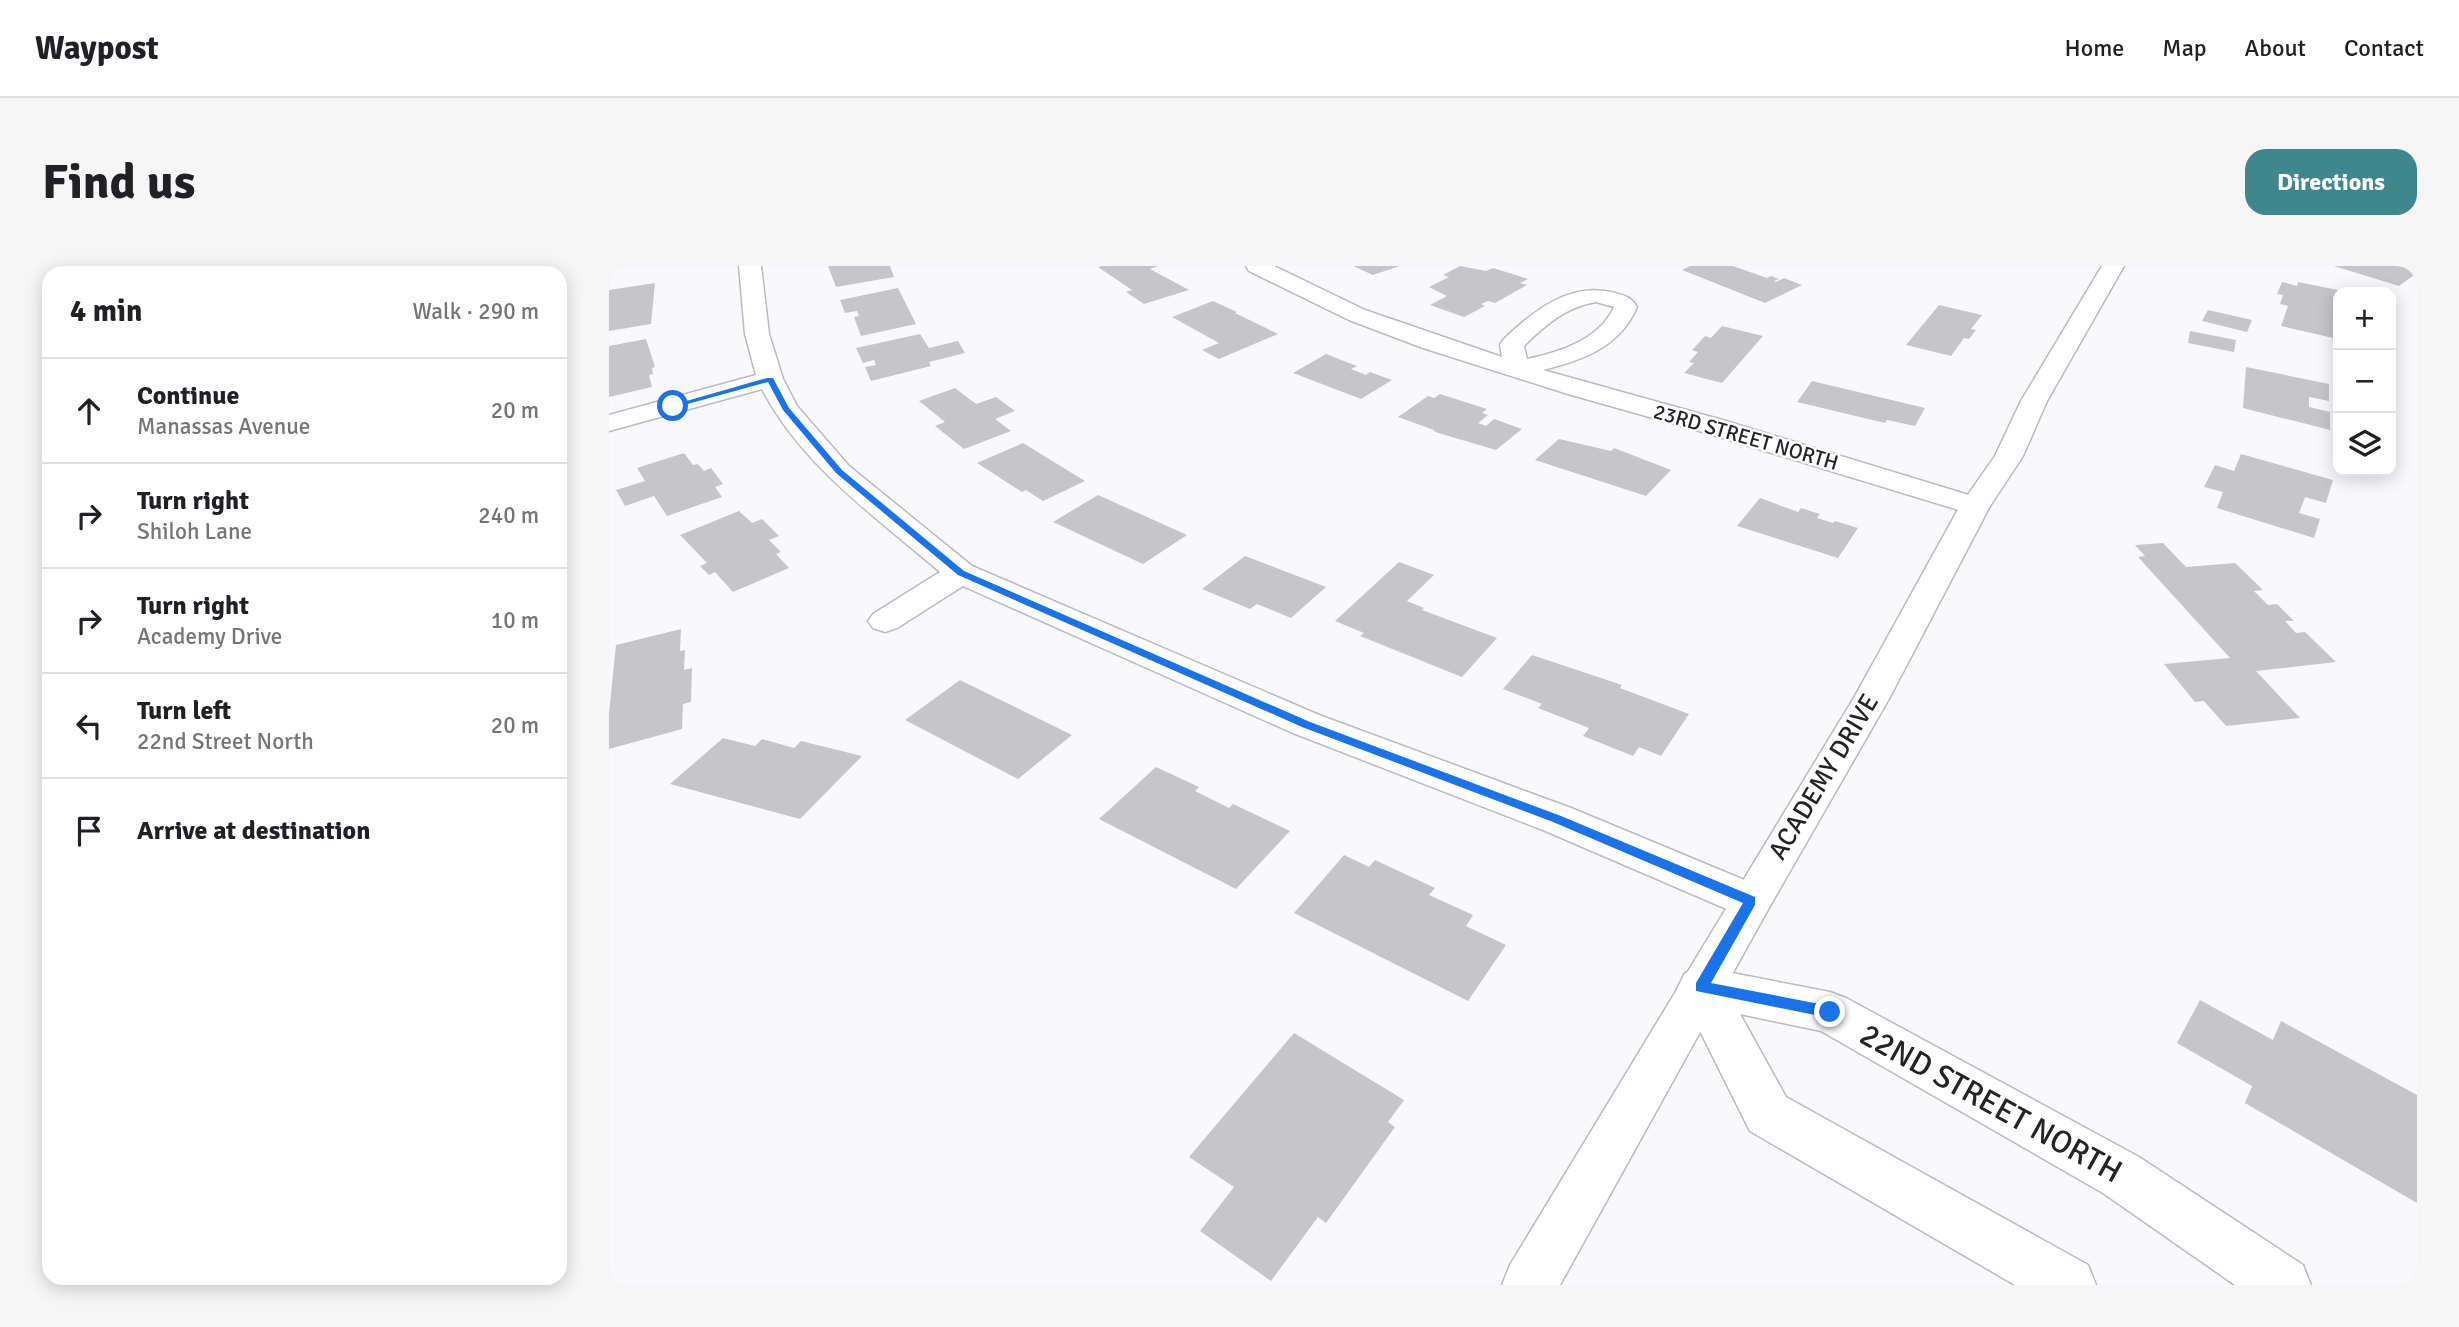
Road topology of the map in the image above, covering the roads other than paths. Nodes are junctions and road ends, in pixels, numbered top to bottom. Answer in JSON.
{"nodes":[{"id":1,"x":750,"y":266,"type":"edge"},
{"id":2,"x":1257,"y":266,"type":"edge"},
{"id":3,"x":2113,"y":266,"type":"edge"},
{"id":4,"x":770,"y":379,"type":"junction"},
{"id":5,"x":609,"y":423,"type":"edge"},
{"id":6,"x":1975,"y":506,"type":"junction"},
{"id":7,"x":961,"y":573,"type":"junction"},
{"id":8,"x":885,"y":621,"type":"dead end"},
{"id":9,"x":1751,"y":901,"type":"junction"},
{"id":10,"x":1701,"y":987,"type":"junction"},
{"id":11,"x":1530,"y":1285,"type":"edge"},
{"id":12,"x":2068,"y":1285,"type":"edge"},
{"id":13,"x":2283,"y":1285,"type":"edge"}],
"edges":[{"from":1,"to":4,"type":"street"},
{"from":2,"to":6,"type":"street","name":"23RD STREET NORTH"},
{"from":3,"to":6,"type":"street","name":"ACADEMY DRIVE"},
{"from":4,"to":5,"type":"street"},
{"from":4,"to":7,"type":"street"},
{"from":6,"to":9,"type":"street","name":"ACADEMY DRIVE"},
{"from":7,"to":8,"type":"street"},
{"from":7,"to":9,"type":"street"},
{"from":9,"to":10,"type":"street","name":"ACADEMY DRIVE"},
{"from":10,"to":11,"type":"street","name":"ACADEMY DRIVE"},
{"from":10,"to":12,"type":"street"},
{"from":10,"to":13,"type":"street","name":"22ND STREET NORTH"}]}
